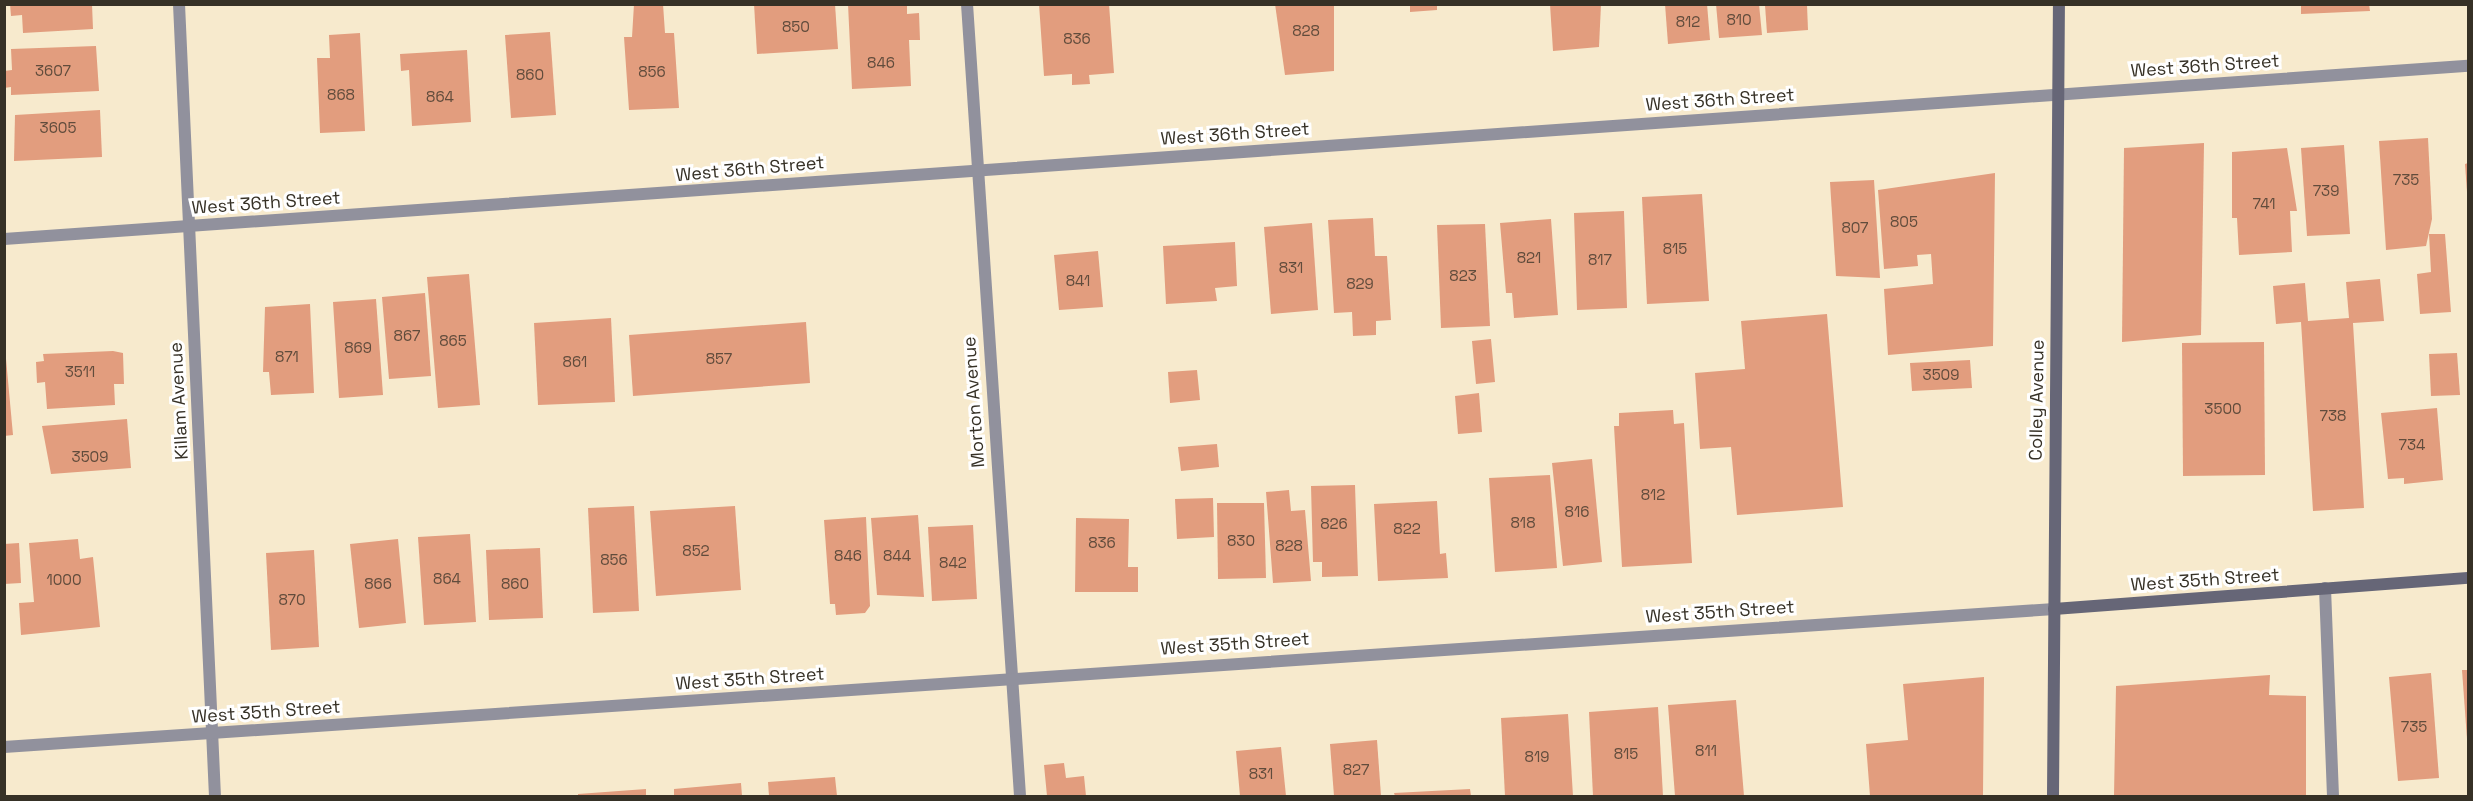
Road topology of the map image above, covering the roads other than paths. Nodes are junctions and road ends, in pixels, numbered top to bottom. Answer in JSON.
{"nodes":[{"id":1,"x":179,"y":4,"type":"edge"},
{"id":2,"x":967,"y":4,"type":"edge"},
{"id":3,"x":2059,"y":4,"type":"edge"},
{"id":4,"x":2469,"y":66,"type":"edge"},
{"id":5,"x":2058,"y":95,"type":"junction"},
{"id":6,"x":977,"y":168,"type":"junction"},
{"id":7,"x":188,"y":227,"type":"junction"},
{"id":8,"x":4,"y":239,"type":"edge"},
{"id":9,"x":2469,"y":578,"type":"edge"},
{"id":10,"x":2325,"y":588,"type":"junction"},
{"id":11,"x":2054,"y":609,"type":"junction"},
{"id":12,"x":1013,"y":679,"type":"junction"},
{"id":13,"x":212,"y":734,"type":"junction"},
{"id":14,"x":4,"y":747,"type":"edge"},
{"id":15,"x":215,"y":796,"type":"edge"},
{"id":16,"x":1020,"y":796,"type":"edge"},
{"id":17,"x":2053,"y":796,"type":"edge"},
{"id":18,"x":2332,"y":796,"type":"edge"}],
"edges":[{"from":1,"to":7,"type":"street","name":"Killam Avenue"},
{"from":2,"to":6,"type":"street","name":"Morton Avenue"},
{"from":3,"to":5,"type":"main road","name":"Colley Avenue"},
{"from":4,"to":5,"type":"street","name":"West 36th Street"},
{"from":5,"to":6,"type":"street","name":"West 36th Street"},
{"from":5,"to":11,"type":"main road","name":"Colley Avenue"},
{"from":6,"to":7,"type":"street","name":"West 36th Street"},
{"from":6,"to":12,"type":"street","name":"Morton Avenue"},
{"from":7,"to":8,"type":"street","name":"West 36th Street"},
{"from":7,"to":13,"type":"street","name":"Killam Avenue"},
{"from":9,"to":10,"type":"main road","name":"West 35th Street"},
{"from":10,"to":11,"type":"main road","name":"West 35th Street"},
{"from":10,"to":18,"type":"street"},
{"from":11,"to":12,"type":"street","name":"West 35th Street"},
{"from":11,"to":17,"type":"main road","name":"Colley Avenue"},
{"from":12,"to":13,"type":"street","name":"West 35th Street"},
{"from":12,"to":16,"type":"street","name":"Morton Avenue"},
{"from":13,"to":14,"type":"street","name":"West 35th Street"},
{"from":13,"to":15,"type":"street","name":"Killam Avenue"}]}
